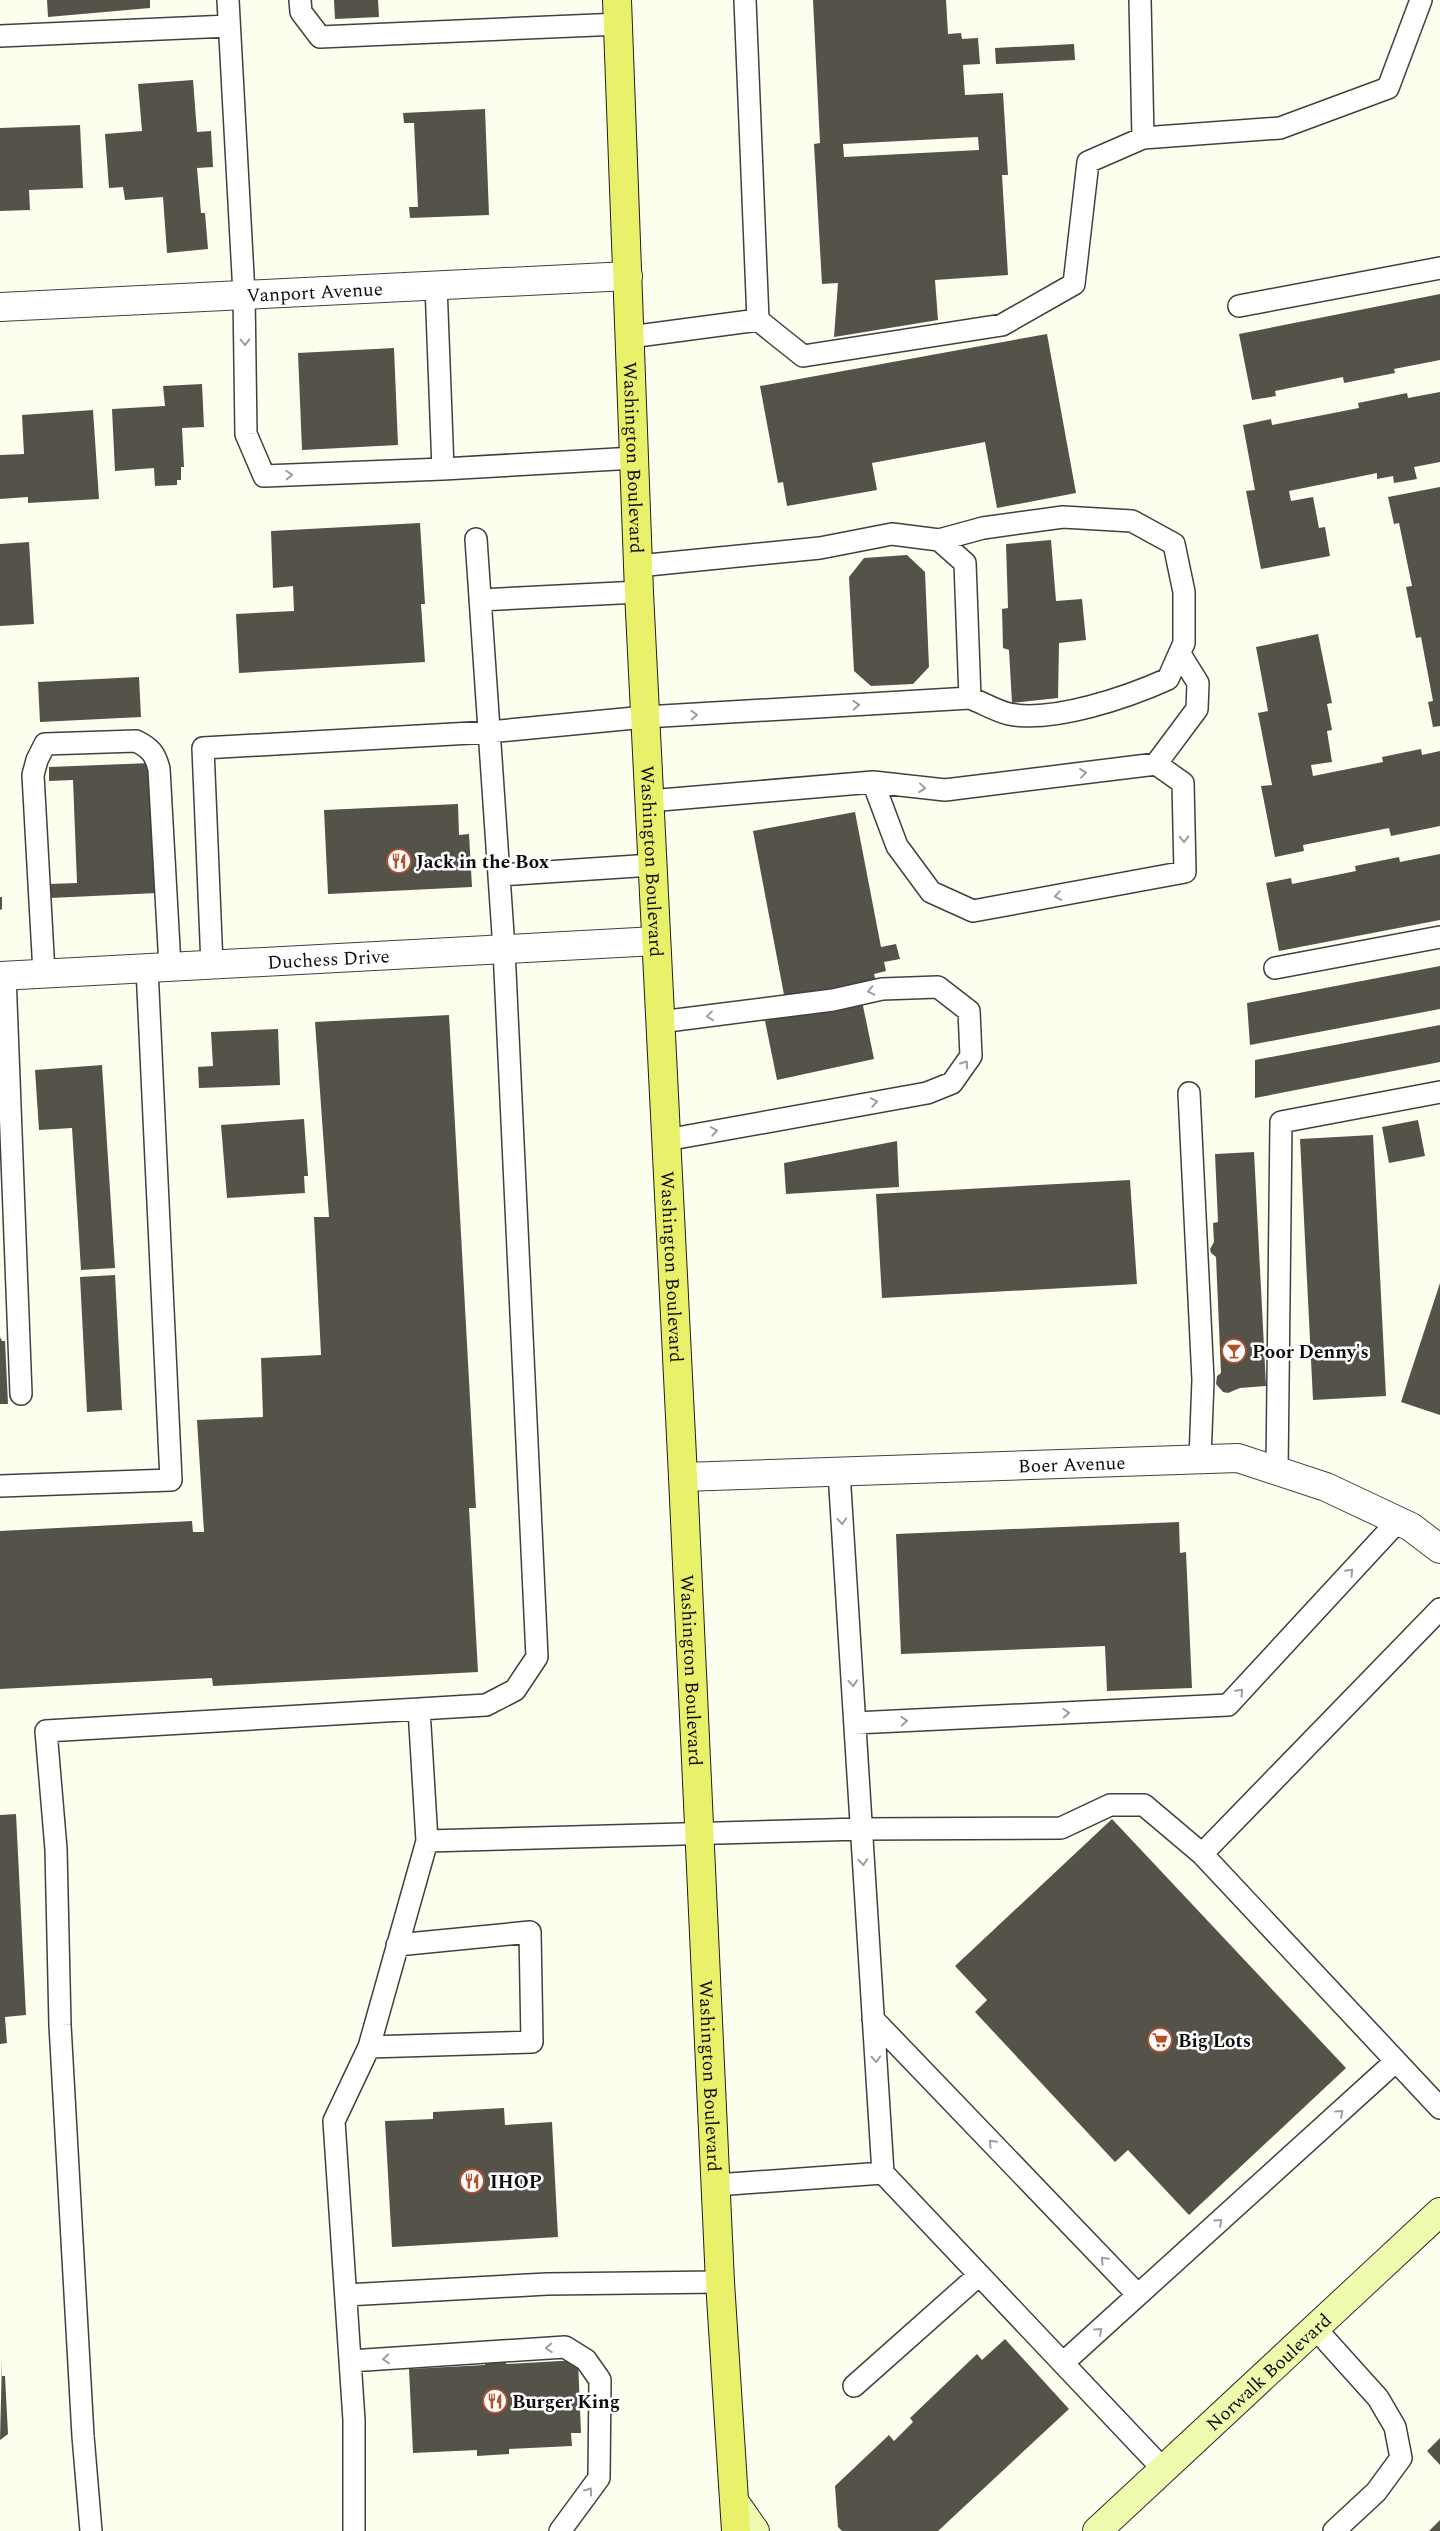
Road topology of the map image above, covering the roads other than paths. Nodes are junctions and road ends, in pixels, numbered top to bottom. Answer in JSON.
{"nodes":[{"id":1,"x":228,"y":0,"type":"edge"},
{"id":2,"x":300,"y":0,"type":"edge"},
{"id":3,"x":745,"y":0,"type":"edge"},
{"id":4,"x":1140,"y":0,"type":"edge"},
{"id":5,"x":1421,"y":0,"type":"edge"},
{"id":6,"x":618,"y":12,"type":"edge"},
{"id":7,"x":229,"y":26,"type":"junction"},
{"id":8,"x":0,"y":36,"type":"edge"},
{"id":9,"x":1143,"y":138,"type":"junction"},
{"id":10,"x":1440,"y":268,"type":"edge"},
{"id":11,"x":628,"y":276,"type":"junction"},
{"id":12,"x":436,"y":285,"type":"junction"},
{"id":13,"x":244,"y":294,"type":"junction"},
{"id":14,"x":1239,"y":306,"type":"dead end"},
{"id":15,"x":0,"y":307,"type":"edge"},
{"id":16,"x":758,"y":320,"type":"junction"},
{"id":17,"x":630,"y":337,"type":"junction"},
{"id":18,"x":634,"y":458,"type":"junction"},
{"id":19,"x":443,"y":469,"type":"junction"},
{"id":20,"x":476,"y":539,"type":"dead end"},
{"id":21,"x":939,"y":540,"type":"junction"},
{"id":22,"x":638,"y":579,"type":"junction"},
{"id":23,"x":480,"y":600,"type":"junction"},
{"id":24,"x":1180,"y":654,"type":"junction"},
{"id":25,"x":970,"y":698,"type":"junction"},
{"id":26,"x":645,"y":717,"type":"junction"},
{"id":27,"x":489,"y":732,"type":"junction"},
{"id":28,"x":1156,"y":764,"type":"junction"},
{"id":29,"x":873,"y":782,"type":"junction"},
{"id":30,"x":649,"y":801,"type":"junction"},
{"id":31,"x":652,"y":865,"type":"junction"},
{"id":32,"x":499,"y":875,"type":"junction"},
{"id":33,"x":1440,"y":937,"type":"edge"},
{"id":34,"x":656,"y":941,"type":"junction"},
{"id":35,"x":504,"y":949,"type":"junction"},
{"id":36,"x":212,"y":964,"type":"junction"},
{"id":37,"x":158,"y":967,"type":"junction"},
{"id":38,"x":1275,"y":968,"type":"dead end"},
{"id":39,"x":44,"y":973,"type":"junction"},
{"id":40,"x":2,"y":975,"type":"edge"},
{"id":41,"x":660,"y":1022,"type":"junction"},
{"id":42,"x":1440,"y":1092,"type":"edge"},
{"id":43,"x":1189,"y":1093,"type":"dead end"},
{"id":44,"x":666,"y":1140,"type":"junction"},
{"id":45,"x":21,"y":1394,"type":"dead end"},
{"id":46,"x":1200,"y":1459,"type":"junction"},
{"id":47,"x":1277,"y":1471,"type":"junction"},
{"id":48,"x":840,"y":1472,"type":"junction"},
{"id":49,"x":683,"y":1477,"type":"junction"},
{"id":50,"x":0,"y":1486,"type":"edge"},
{"id":51,"x":1398,"y":1521,"type":"junction"},
{"id":52,"x":1440,"y":1549,"type":"edge"},
{"id":53,"x":1440,"y":1609,"type":"edge"},
{"id":54,"x":419,"y":1709,"type":"junction"},
{"id":55,"x":855,"y":1723,"type":"junction"},
{"id":56,"x":861,"y":1829,"type":"junction"},
{"id":57,"x":700,"y":1833,"type":"junction"},
{"id":58,"x":427,"y":1841,"type":"junction"},
{"id":59,"x":1202,"y":1854,"type":"junction"},
{"id":60,"x":397,"y":1945,"type":"junction"},
{"id":61,"x":874,"y":2019,"type":"junction"},
{"id":62,"x":369,"y":2047,"type":"junction"},
{"id":63,"x":1396,"y":2061,"type":"junction"},
{"id":64,"x":1440,"y":2108,"type":"edge"},
{"id":65,"x":883,"y":2173,"type":"junction"},
{"id":66,"x":716,"y":2185,"type":"junction"},
{"id":67,"x":1440,"y":2212,"type":"edge"},
{"id":68,"x":979,"y":2275,"type":"junction"},
{"id":69,"x":720,"y":2282,"type":"junction"},
{"id":70,"x":346,"y":2296,"type":"junction"},
{"id":71,"x":1138,"y":2296,"type":"junction"},
{"id":72,"x":1315,"y":2328,"type":"junction"},
{"id":73,"x":350,"y":2361,"type":"junction"},
{"id":74,"x":1063,"y":2364,"type":"junction"},
{"id":75,"x":854,"y":2386,"type":"dead end"},
{"id":76,"x":1163,"y":2469,"type":"junction"},
{"id":77,"x":736,"y":2504,"type":"junction"},
{"id":78,"x":91,"y":2531,"type":"edge"},
{"id":79,"x":354,"y":2531,"type":"edge"},
{"id":80,"x":560,"y":2531,"type":"edge"},
{"id":81,"x":736,"y":2531,"type":"edge"},
{"id":82,"x":755,"y":2531,"type":"edge"},
{"id":83,"x":1097,"y":2531,"type":"edge"},
{"id":84,"x":1334,"y":2531,"type":"edge"}],
"edges":[{"from":1,"to":7,"type":"lane"},
{"from":2,"to":6,"type":"lane"},
{"from":3,"to":16,"type":"lane"},
{"from":4,"to":9,"type":"lane"},
{"from":5,"to":9,"type":"lane"},
{"from":6,"to":11,"type":"main road","name":"Washington Boulevard"},
{"from":7,"to":8,"type":"lane"},
{"from":7,"to":13,"type":"lane"},
{"from":9,"to":16,"type":"lane"},
{"from":10,"to":14,"type":"lane"},
{"from":11,"to":12,"type":"street","name":"Vanport Avenue"},
{"from":11,"to":17,"type":"main road","name":"Washington Boulevard"},
{"from":12,"to":13,"type":"street","name":"Vanport Avenue"},
{"from":12,"to":19,"type":"lane"},
{"from":13,"to":15,"type":"street","name":"Vanport Avenue"},
{"from":13,"to":19,"type":"lane","one_way":true},
{"from":16,"to":17,"type":"lane"},
{"from":17,"to":18,"type":"main road","name":"Washington Boulevard"},
{"from":18,"to":19,"type":"lane"},
{"from":18,"to":22,"type":"main road","name":"Washington Boulevard"},
{"from":20,"to":23,"type":"lane"},
{"from":21,"to":22,"type":"lane"},
{"from":21,"to":24,"type":"lane"},
{"from":21,"to":25,"type":"lane"},
{"from":22,"to":23,"type":"lane"},
{"from":22,"to":26,"type":"main road","name":"Washington Boulevard"},
{"from":23,"to":27,"type":"lane"},
{"from":24,"to":25,"type":"lane"},
{"from":24,"to":28,"type":"lane"},
{"from":26,"to":25,"type":"lane","one_way":true},
{"from":26,"to":27,"type":"lane"},
{"from":26,"to":30,"type":"main road","name":"Washington Boulevard"},
{"from":27,"to":32,"type":"lane"},
{"from":27,"to":36,"type":"lane"},
{"from":29,"to":28,"type":"lane","one_way":true},
{"from":28,"to":29,"type":"lane","one_way":true},
{"from":29,"to":30,"type":"lane"},
{"from":30,"to":31,"type":"main road","name":"Washington Boulevard"},
{"from":31,"to":32,"type":"lane"},
{"from":31,"to":34,"type":"main road","name":"Washington Boulevard"},
{"from":32,"to":35,"type":"lane"},
{"from":33,"to":38,"type":"lane"},
{"from":34,"to":35,"type":"street","name":"Duchess Drive"},
{"from":34,"to":41,"type":"main road","name":"Washington Boulevard"},
{"from":35,"to":36,"type":"street","name":"Duchess Drive"},
{"from":35,"to":54,"type":"lane"},
{"from":36,"to":37,"type":"street","name":"Duchess Drive"},
{"from":37,"to":39,"type":"street","name":"Duchess Drive"},
{"from":37,"to":39,"type":"lane"},
{"from":37,"to":50,"type":"lane"},
{"from":39,"to":40,"type":"street","name":"Duchess Drive"},
{"from":40,"to":45,"type":"lane"},
{"from":41,"to":44,"type":"main road","name":"Washington Boulevard"},
{"from":44,"to":41,"type":"lane","one_way":true},
{"from":42,"to":47,"type":"lane"},
{"from":43,"to":46,"type":"lane"},
{"from":44,"to":49,"type":"main road","name":"Washington Boulevard"},
{"from":46,"to":47,"type":"street","name":"Boer Avenue"},
{"from":46,"to":48,"type":"street","name":"Boer Avenue"},
{"from":47,"to":51,"type":"street","name":"Boer Avenue"},
{"from":48,"to":49,"type":"street","name":"Boer Avenue"},
{"from":48,"to":55,"type":"lane","one_way":true},
{"from":49,"to":57,"type":"main road","name":"Washington Boulevard"},
{"from":51,"to":52,"type":"street","name":"Boer Avenue"},
{"from":55,"to":51,"type":"lane","one_way":true},
{"from":53,"to":59,"type":"lane"},
{"from":54,"to":58,"type":"lane"},
{"from":54,"to":78,"type":"lane"},
{"from":55,"to":56,"type":"lane"},
{"from":56,"to":57,"type":"lane"},
{"from":56,"to":59,"type":"lane"},
{"from":56,"to":61,"type":"lane","one_way":true},
{"from":57,"to":58,"type":"lane"},
{"from":57,"to":66,"type":"main road","name":"Washington Boulevard"},
{"from":58,"to":60,"type":"lane"},
{"from":59,"to":63,"type":"lane"},
{"from":60,"to":62,"type":"lane"},
{"from":60,"to":62,"type":"lane"},
{"from":61,"to":65,"type":"lane","one_way":true},
{"from":71,"to":61,"type":"lane","one_way":true},
{"from":62,"to":70,"type":"lane"},
{"from":63,"to":64,"type":"lane"},
{"from":71,"to":63,"type":"lane","one_way":true},
{"from":65,"to":66,"type":"lane"},
{"from":65,"to":68,"type":"lane"},
{"from":66,"to":69,"type":"main road","name":"Washington Boulevard"},
{"from":67,"to":72,"type":"main road","name":"Norwalk Boulevard"},
{"from":68,"to":74,"type":"lane"},
{"from":68,"to":75,"type":"lane"},
{"from":69,"to":70,"type":"lane"},
{"from":69,"to":77,"type":"main road","name":"Washington Boulevard"},
{"from":70,"to":73,"type":"lane"},
{"from":74,"to":71,"type":"lane","one_way":true},
{"from":72,"to":76,"type":"main road","name":"Norwalk Boulevard"},
{"from":72,"to":84,"type":"lane"},
{"from":73,"to":79,"type":"lane"},
{"from":80,"to":73,"type":"lane","one_way":true},
{"from":74,"to":76,"type":"lane"},
{"from":76,"to":83,"type":"main road","name":"Norwalk Boulevard"},
{"from":77,"to":81,"type":"main road","name":"Washington Boulevard"},
{"from":77,"to":82,"type":"main road"}]}
